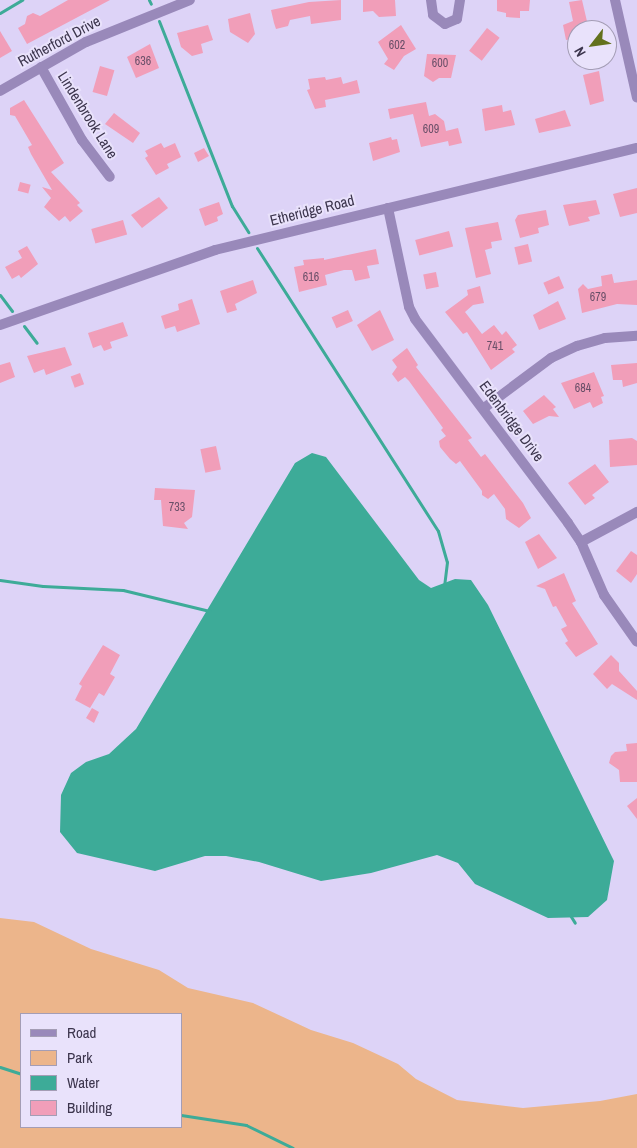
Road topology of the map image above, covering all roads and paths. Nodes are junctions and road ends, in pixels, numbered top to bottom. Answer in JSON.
{"nodes":[{"id":1,"x":190,"y":0,"type":"edge"},
{"id":2,"x":431,"y":0,"type":"edge"},
{"id":3,"x":460,"y":0,"type":"edge"},
{"id":4,"x":614,"y":0,"type":"edge"},
{"id":5,"x":41,"y":67,"type":"junction"},
{"id":6,"x":0,"y":91,"type":"edge"},
{"id":7,"x":637,"y":98,"type":"edge"},
{"id":8,"x":637,"y":148,"type":"edge"},
{"id":9,"x":110,"y":177,"type":"dead end"},
{"id":10,"x":388,"y":208,"type":"junction"},
{"id":11,"x":0,"y":325,"type":"edge"},
{"id":12,"x":637,"y":336,"type":"edge"},
{"id":13,"x":484,"y":408,"type":"junction"},
{"id":14,"x":637,"y":512,"type":"edge"},
{"id":15,"x":581,"y":542,"type":"junction"},
{"id":16,"x":637,"y":642,"type":"edge"}],
"edges":[{"from":1,"to":5,"type":"street","name":"Rutherford Drive"},
{"from":2,"to":3,"type":"street"},
{"from":4,"to":7,"type":"street"},
{"from":5,"to":6,"type":"street","name":"Rutherford Drive"},
{"from":5,"to":9,"type":"street","name":"Lindenbrook Lane"},
{"from":8,"to":10,"type":"street","name":"Etheridge Road"},
{"from":10,"to":11,"type":"street","name":"Etheridge Road"},
{"from":10,"to":13,"type":"street","name":"Edenbridge Drive"},
{"from":12,"to":13,"type":"street"},
{"from":13,"to":15,"type":"street","name":"Edenbridge Drive"},
{"from":14,"to":15,"type":"street"},
{"from":15,"to":16,"type":"street","name":"Edenbridge Drive"}]}
